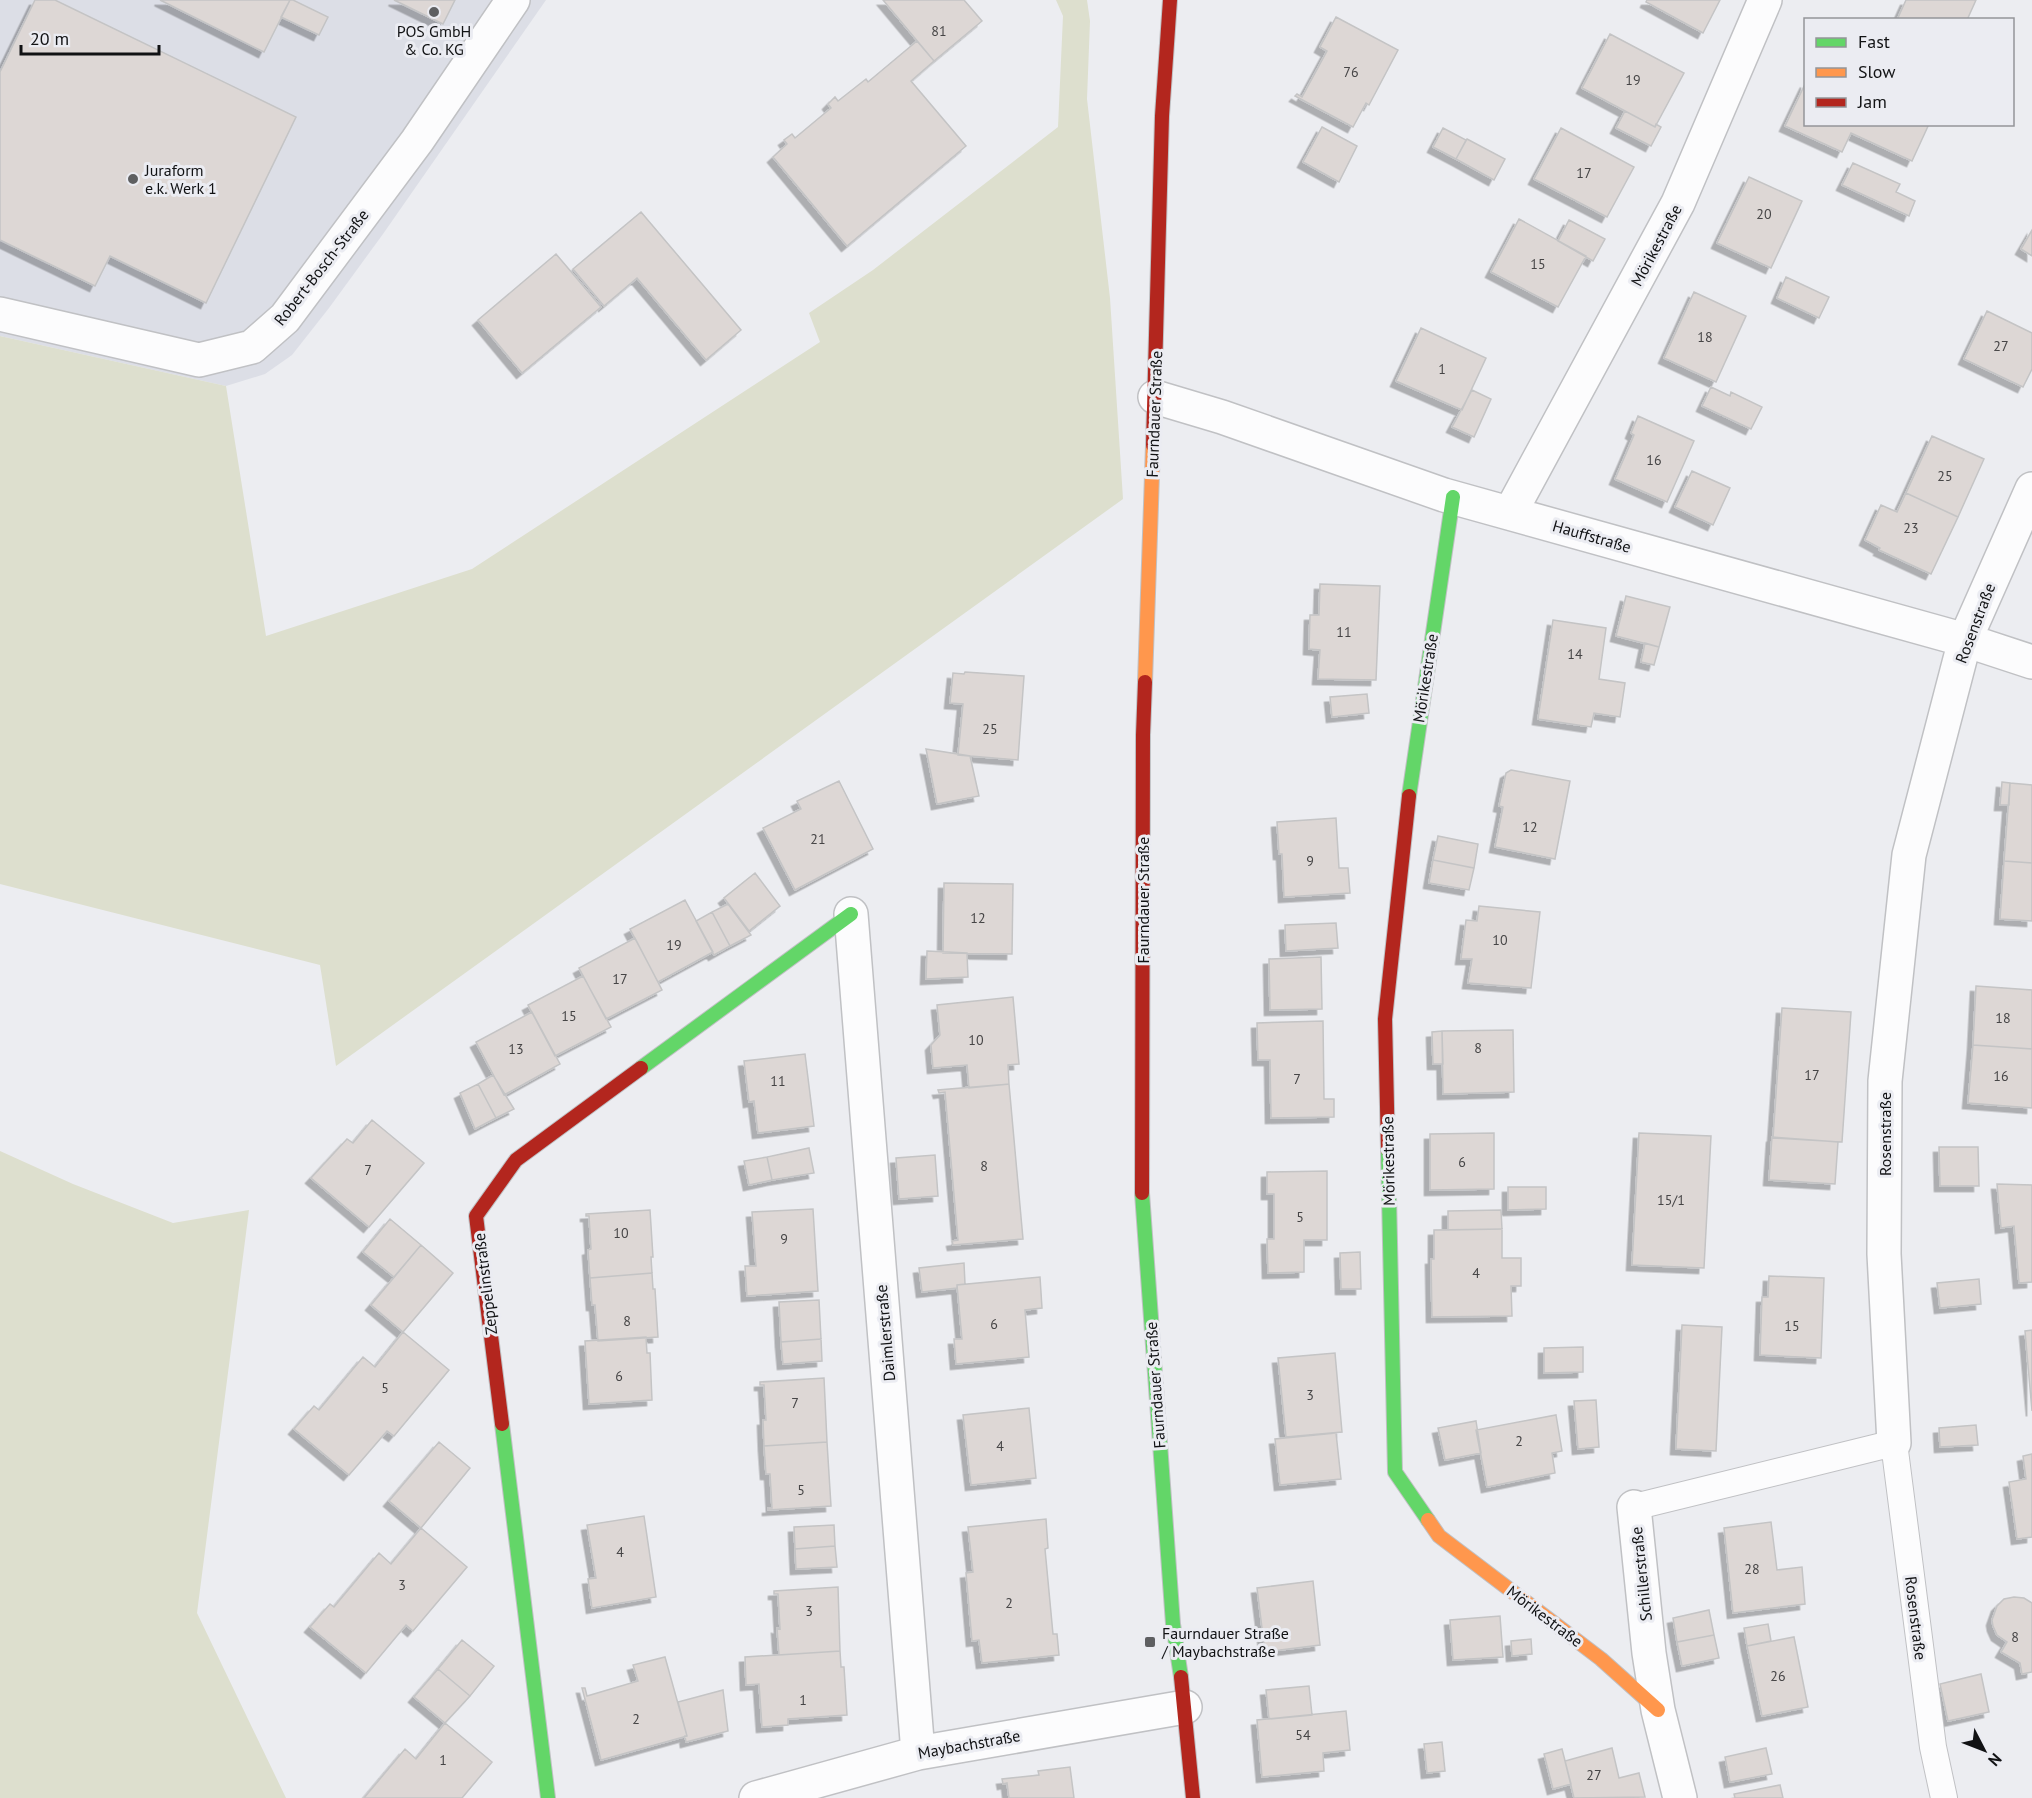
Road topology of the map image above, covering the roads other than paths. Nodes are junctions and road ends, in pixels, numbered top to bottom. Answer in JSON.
{"nodes":[{"id":1,"x":513,"y":0,"type":"edge"},
{"id":2,"x":1170,"y":0,"type":"edge"},
{"id":3,"x":1765,"y":0,"type":"edge"},
{"id":4,"x":0,"y":314,"type":"edge"},
{"id":5,"x":1155,"y":397,"type":"junction"},
{"id":6,"x":2032,"y":489,"type":"edge"},
{"id":7,"x":1453,"y":497,"type":"junction"},
{"id":8,"x":1509,"y":513,"type":"junction"},
{"id":9,"x":1965,"y":640,"type":"junction"},
{"id":10,"x":2032,"y":662,"type":"edge"},
{"id":11,"x":851,"y":914,"type":"joint"},
{"id":12,"x":1894,"y":1443,"type":"junction"},
{"id":13,"x":1634,"y":1507,"type":"joint"},
{"id":14,"x":1185,"y":1707,"type":"junction"},
{"id":15,"x":1658,"y":1710,"type":"junction"},
{"id":16,"x":918,"y":1753,"type":"junction"},
{"id":17,"x":548,"y":1798,"type":"edge"},
{"id":18,"x":756,"y":1798,"type":"edge"},
{"id":19,"x":1193,"y":1798,"type":"edge"},
{"id":20,"x":1680,"y":1798,"type":"edge"},
{"id":21,"x":1944,"y":1798,"type":"edge"}],
"edges":[{"from":1,"to":4,"type":"street","name":"Robert-Bosch-Straße"},
{"from":2,"to":5,"type":"street","name":"Faurndauer Straße"},
{"from":3,"to":8,"type":"street","name":"Mörikestraße"},
{"from":5,"to":7,"type":"street","name":"Hauffstraße"},
{"from":5,"to":14,"type":"street","name":"Faurndauer Straße"},
{"from":6,"to":9,"type":"street","name":"Rosenstraße"},
{"from":7,"to":8,"type":"street","name":"Hauffstraße"},
{"from":7,"to":15,"type":"street","name":"Mörikestraße"},
{"from":8,"to":9,"type":"street","name":"Hauffstraße"},
{"from":9,"to":10,"type":"street","name":"Hauffstraße"},
{"from":9,"to":12,"type":"street","name":"Rosenstraße"},
{"from":11,"to":16,"type":"street","name":"Daimlerstraße"},
{"from":11,"to":17,"type":"street","name":"Zeppelinstraße"},
{"from":12,"to":13,"type":"lane","name":"Schillerstraße"},
{"from":12,"to":21,"type":"lane","name":"Rosenstraße"},
{"from":13,"to":15,"type":"street","name":"Schillerstraße"},
{"from":14,"to":16,"type":"street","name":"Maybachstraße"},
{"from":14,"to":19,"type":"street","name":"Faurndauer Straße"},
{"from":15,"to":20,"type":"street","name":"Schillerstraße"},
{"from":16,"to":18,"type":"street","name":"Maybachstraße"}]}
